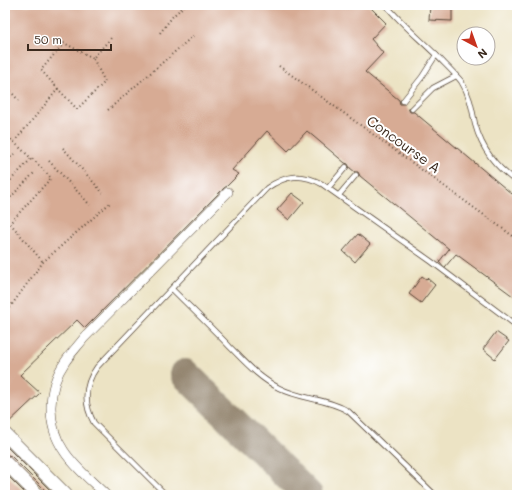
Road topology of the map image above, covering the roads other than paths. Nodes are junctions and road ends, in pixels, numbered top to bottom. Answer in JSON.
{"nodes":[{"id":1,"x":386,"y":5,"type":"edge"},
{"id":2,"x":436,"y":55,"type":"junction"},
{"id":3,"x":456,"y":76,"type":"junction"},
{"id":4,"x":403,"y":101,"type":"dead end"},
{"id":5,"x":412,"y":109,"type":"dead end"},
{"id":6,"x":346,"y":167,"type":"dead end"},
{"id":7,"x":356,"y":175,"type":"dead end"},
{"id":8,"x":517,"y":182,"type":"edge"},
{"id":9,"x":328,"y":188,"type":"junction"},
{"id":10,"x":228,"y":192,"type":"dead end"},
{"id":11,"x":339,"y":196,"type":"junction"},
{"id":12,"x":172,"y":289,"type":"junction"},
{"id":13,"x":517,"y":326,"type":"edge"},
{"id":14,"x":5,"y":434,"type":"edge"},
{"id":15,"x":5,"y":462,"type":"edge"},
{"id":16,"x":38,"y":495,"type":"edge"},
{"id":17,"x":66,"y":495,"type":"edge"},
{"id":18,"x":106,"y":495,"type":"edge"},
{"id":19,"x":166,"y":495,"type":"edge"},
{"id":20,"x":435,"y":495,"type":"edge"}],
"edges":[{"from":1,"to":2,"type":"lane"},
{"from":2,"to":3,"type":"lane"},
{"from":2,"to":4,"type":"lane"},
{"from":3,"to":5,"type":"lane"},
{"from":3,"to":8,"type":"lane"},
{"from":6,"to":9,"type":"lane"},
{"from":7,"to":11,"type":"lane"},
{"from":9,"to":11,"type":"lane"},
{"from":9,"to":12,"type":"lane"},
{"from":10,"to":18,"type":"street"},
{"from":11,"to":13,"type":"lane"},
{"from":12,"to":19,"type":"lane"},
{"from":12,"to":20,"type":"lane"},
{"from":14,"to":17,"type":"street"},
{"from":15,"to":16,"type":"street"}]}
